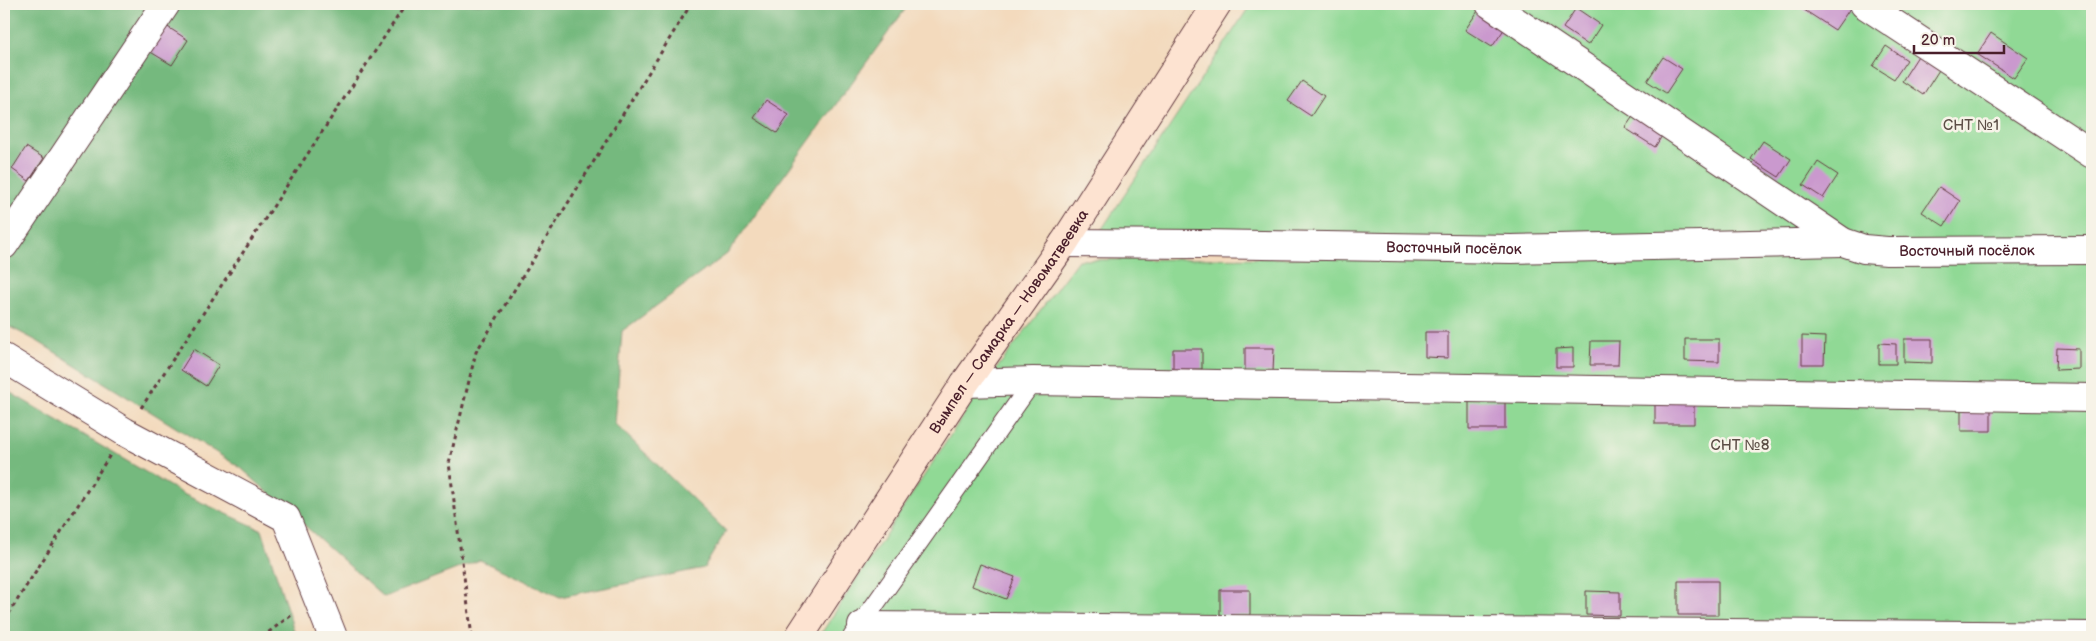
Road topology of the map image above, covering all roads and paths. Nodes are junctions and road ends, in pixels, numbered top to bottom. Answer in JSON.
{"nodes":[{"id":1,"x":166,"y":4,"type":"edge"},
{"id":2,"x":406,"y":4,"type":"edge"},
{"id":3,"x":691,"y":4,"type":"edge"},
{"id":4,"x":1217,"y":4,"type":"edge"},
{"id":5,"x":1490,"y":4,"type":"edge"},
{"id":6,"x":1864,"y":4,"type":"edge"},
{"id":7,"x":2092,"y":154,"type":"edge"},
{"id":8,"x":1843,"y":242,"type":"junction"},
{"id":9,"x":1064,"y":243,"type":"junction"},
{"id":10,"x":4,"y":245,"type":"edge"},
{"id":11,"x":2092,"y":250,"type":"edge"},
{"id":12,"x":4,"y":358,"type":"edge"},
{"id":13,"x":1033,"y":380,"type":"junction"},
{"id":14,"x":965,"y":383,"type":"junction"},
{"id":15,"x":2092,"y":398,"type":"edge"},
{"id":16,"x":126,"y":432,"type":"junction"},
{"id":17,"x":317,"y":596,"type":"junction"},
{"id":18,"x":4,"y":621,"type":"edge"},
{"id":19,"x":857,"y":632,"type":"edge"},
{"id":20,"x":2092,"y":636,"type":"edge"},
{"id":21,"x":262,"y":637,"type":"edge"},
{"id":22,"x":333,"y":637,"type":"edge"},
{"id":23,"x":472,"y":637,"type":"edge"},
{"id":24,"x":799,"y":637,"type":"edge"}],
"edges":[{"from":1,"to":10,"type":"street"},
{"from":2,"to":16,"type":"path"},
{"from":3,"to":23,"type":"path"},
{"from":4,"to":9,"type":"main road","name":"Вымпел — Самарка — Новоматвеевка"},
{"from":5,"to":8,"type":"street","name":"Восточный посёлок"},
{"from":6,"to":7,"type":"street"},
{"from":8,"to":9,"type":"street","name":"Восточный посёлок"},
{"from":8,"to":11,"type":"street","name":"Восточный посёлок"},
{"from":9,"to":14,"type":"main road","name":"Вымпел — Самарка — Новоматвеевка"},
{"from":12,"to":16,"type":"street"},
{"from":13,"to":14,"type":"street"},
{"from":13,"to":15,"type":"street"},
{"from":13,"to":19,"type":"lane"},
{"from":14,"to":24,"type":"main road","name":"Вымпел — Самарка — Новоматвеевка"},
{"from":16,"to":17,"type":"street"},
{"from":16,"to":18,"type":"path"},
{"from":17,"to":21,"type":"path"},
{"from":17,"to":22,"type":"street"},
{"from":19,"to":20,"type":"street"}]}
